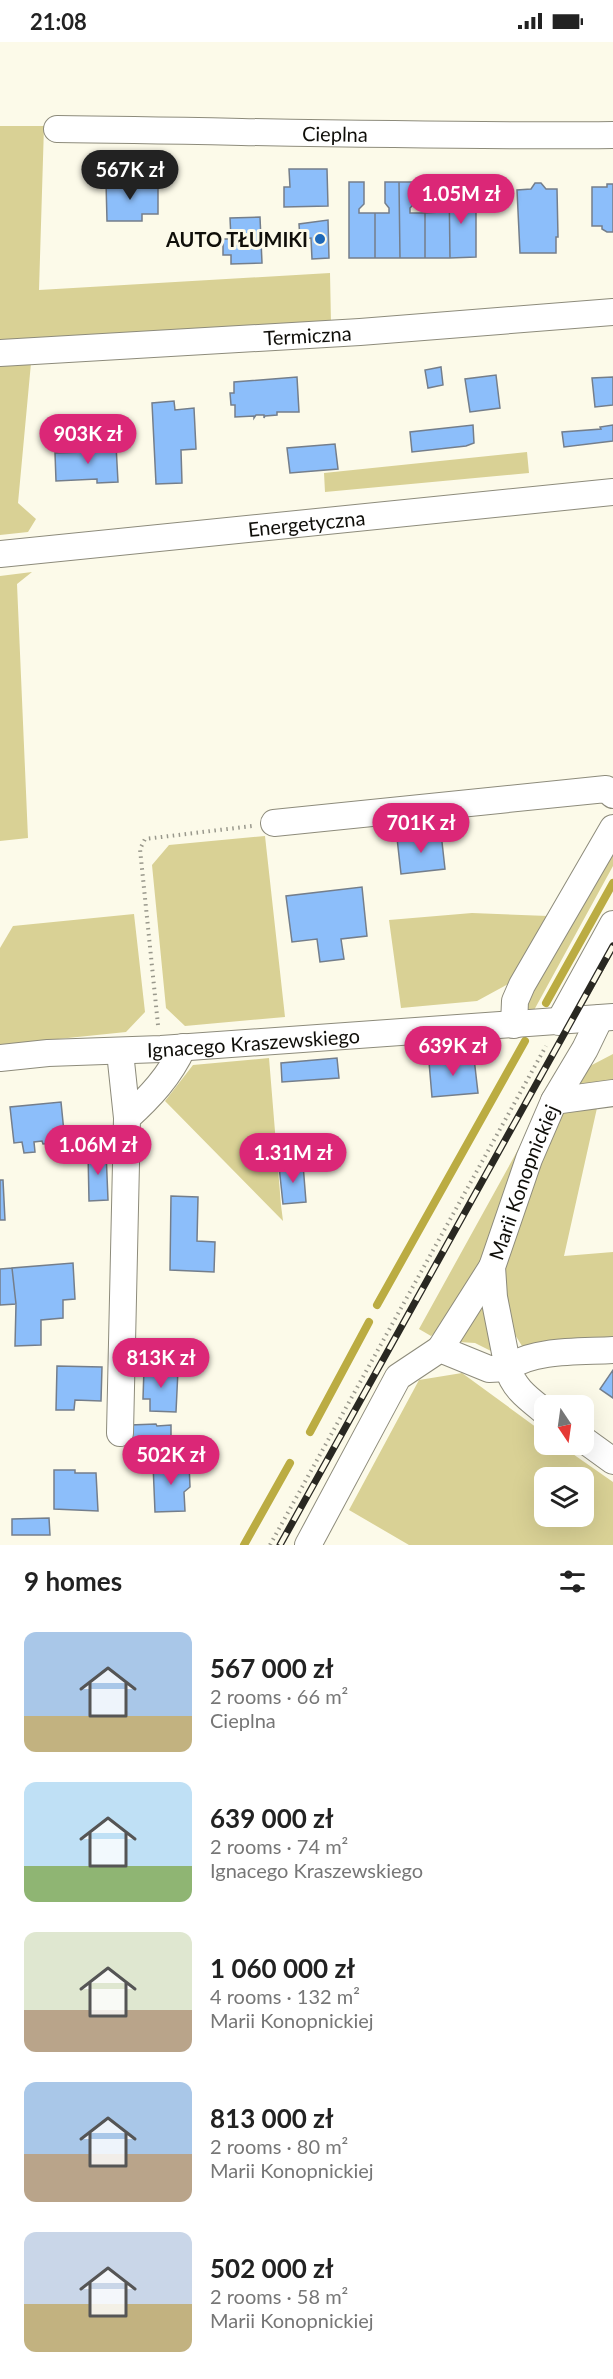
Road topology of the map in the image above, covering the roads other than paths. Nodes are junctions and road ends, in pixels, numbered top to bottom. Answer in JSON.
{"nodes":[{"id":1,"x":57,"y":129,"type":"dead end"},
{"id":2,"x":613,"y":135,"type":"edge"},
{"id":3,"x":613,"y":312,"type":"edge"},
{"id":4,"x":0,"y":353,"type":"edge"},
{"id":5,"x":613,"y":492,"type":"edge"},
{"id":6,"x":0,"y":554,"type":"edge"},
{"id":7,"x":613,"y":795,"type":"edge"},
{"id":8,"x":274,"y":823,"type":"road end"},
{"id":9,"x":613,"y":828,"type":"edge"},
{"id":10,"x":613,"y":924,"type":"edge"},
{"id":11,"x":606,"y":1018,"type":"edge"},
{"id":12,"x":559,"y":1022,"type":"junction"},
{"id":13,"x":514,"y":1025,"type":"junction"},
{"id":14,"x":172,"y":1048,"type":"junction"},
{"id":15,"x":120,"y":1052,"type":"junction"},
{"id":16,"x":0,"y":1058,"type":"edge"},
{"id":17,"x":613,"y":1093,"type":"edge"},
{"id":18,"x":554,"y":1101,"type":"junction"},
{"id":19,"x":127,"y":1118,"type":"junction"},
{"id":20,"x":492,"y":1267,"type":"junction"},
{"id":21,"x":440,"y":1349,"type":"junction"},
{"id":22,"x":613,"y":1350,"type":"edge"},
{"id":23,"x":508,"y":1368,"type":"junction"},
{"id":24,"x":534,"y":1403,"type":"edge"},
{"id":25,"x":120,"y":1433,"type":"dead end"},
{"id":26,"x":594,"y":1447,"type":"edge"},
{"id":27,"x":613,"y":1461,"type":"edge"},
{"id":28,"x":308,"y":1545,"type":"edge"}],
"edges":[{"from":1,"to":2,"type":"street","name":"Cieplna"},
{"from":3,"to":4,"type":"street","name":"Termiczna"},
{"from":5,"to":6,"type":"street","name":"Energetyczna"},
{"from":7,"to":8,"type":"street"},
{"from":9,"to":13,"type":"street"},
{"from":10,"to":12,"type":"street"},
{"from":11,"to":12,"type":"street","name":"Ignacego Kraszewskiego"},
{"from":11,"to":18,"type":"street","name":"Marii Konopnickiej"},
{"from":12,"to":13,"type":"street","name":"Ignacego Kraszewskiego"},
{"from":13,"to":14,"type":"street","name":"Ignacego Kraszewskiego"},
{"from":14,"to":15,"type":"street","name":"Ignacego Kraszewskiego"},
{"from":14,"to":19,"type":"street"},
{"from":15,"to":16,"type":"street","name":"Ignacego Kraszewskiego"},
{"from":15,"to":19,"type":"street"},
{"from":17,"to":18,"type":"street"},
{"from":18,"to":20,"type":"street","name":"Marii Konopnickiej"},
{"from":19,"to":25,"type":"street"},
{"from":20,"to":21,"type":"street"},
{"from":20,"to":23,"type":"street","name":"Marii Konopnickiej"},
{"from":21,"to":23,"type":"street"},
{"from":21,"to":28,"type":"street"},
{"from":22,"to":23,"type":"street"},
{"from":23,"to":24,"type":"street","name":"Marii Konopnickiej"},
{"from":26,"to":27,"type":"street"}]}
